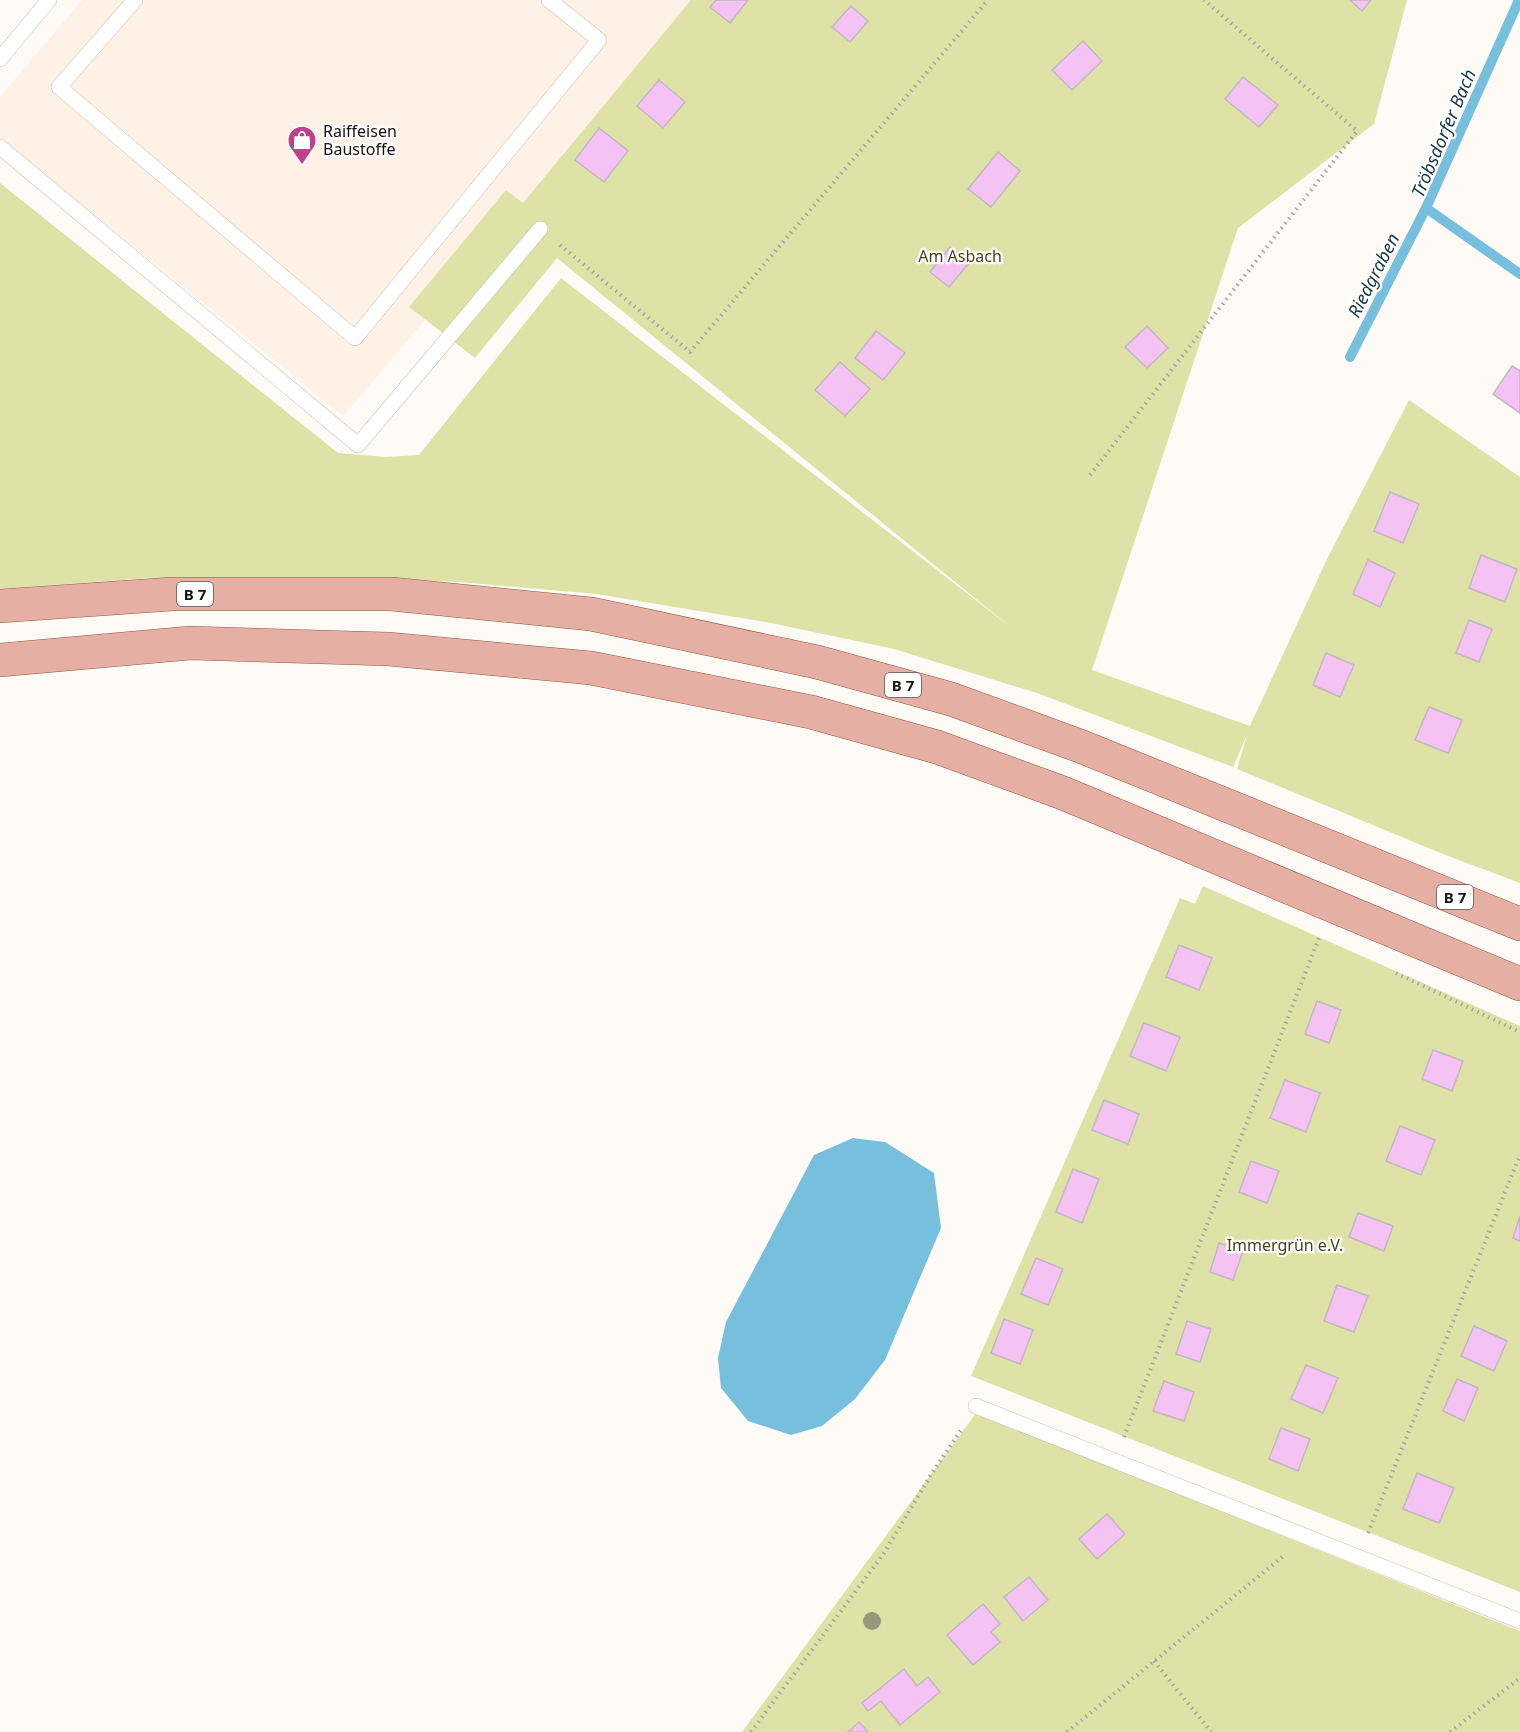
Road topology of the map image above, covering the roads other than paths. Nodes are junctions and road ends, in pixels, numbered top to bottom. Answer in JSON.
{"nodes":[{"id":1,"x":49,"y":0,"type":"edge"},
{"id":2,"x":135,"y":0,"type":"edge"},
{"id":3,"x":549,"y":0,"type":"edge"},
{"id":4,"x":0,"y":59,"type":"edge"},
{"id":5,"x":0,"y":147,"type":"edge"},
{"id":6,"x":540,"y":229,"type":"road end"},
{"id":7,"x":0,"y":606,"type":"edge"},
{"id":8,"x":0,"y":660,"type":"edge"},
{"id":9,"x":1520,"y":924,"type":"edge"},
{"id":10,"x":1520,"y":984,"type":"edge"},
{"id":11,"x":976,"y":1406,"type":"road end"},
{"id":12,"x":1520,"y":1621,"type":"edge"}],
"edges":[{"from":1,"to":4,"type":"lane"},
{"from":2,"to":3,"type":"lane"},
{"from":5,"to":6,"type":"lane"},
{"from":7,"to":9,"type":"main road","number":"B 7"},
{"from":8,"to":10,"type":"main road"},
{"from":11,"to":12,"type":"lane"}]}
